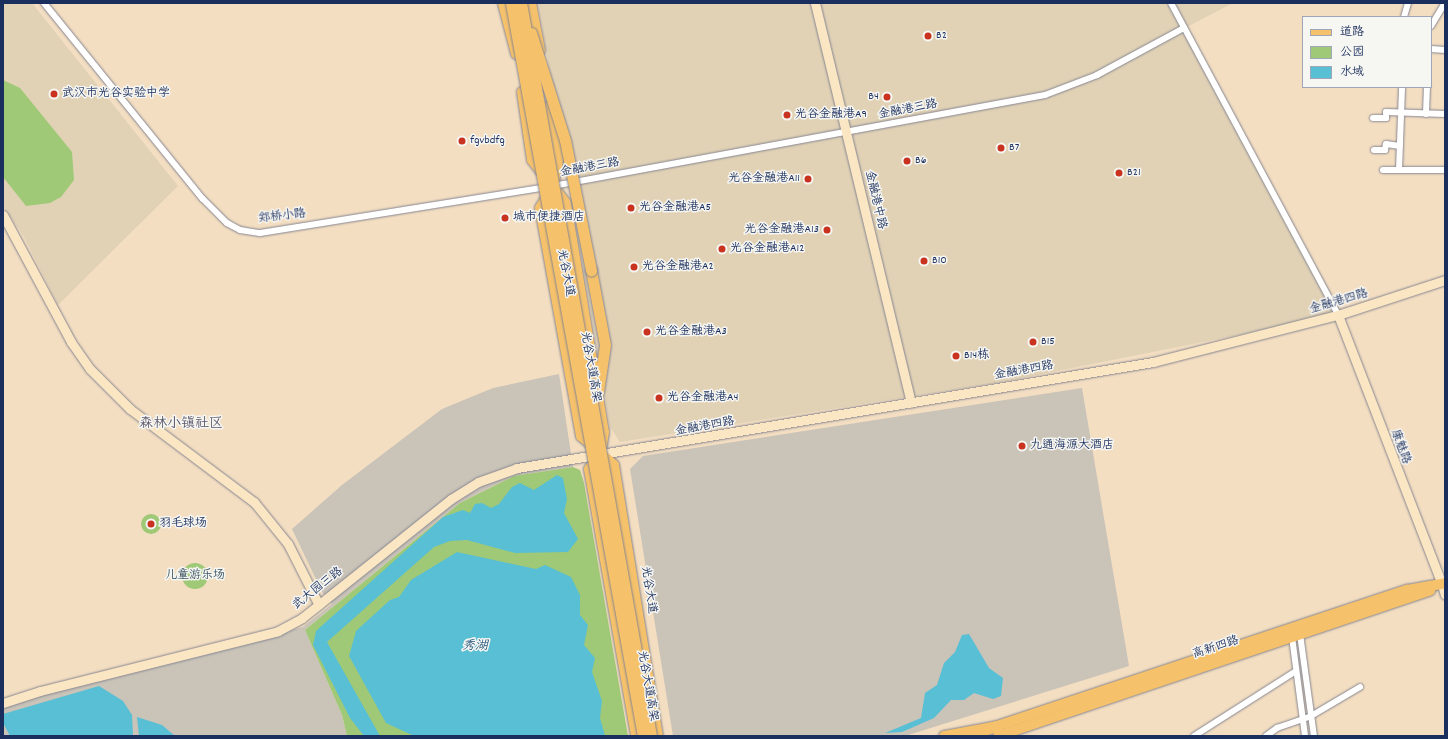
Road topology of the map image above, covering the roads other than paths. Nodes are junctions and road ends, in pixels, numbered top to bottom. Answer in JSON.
{"nodes":[{"id":1,"x":44,"y":3,"type":"edge"},
{"id":2,"x":504,"y":3,"type":"edge"},
{"id":3,"x":511,"y":3,"type":"edge"},
{"id":4,"x":531,"y":3,"type":"edge"},
{"id":5,"x":815,"y":3,"type":"edge"},
{"id":6,"x":1171,"y":3,"type":"edge"},
{"id":7,"x":1408,"y":3,"type":"edge"},
{"id":8,"x":1445,"y":3,"type":"edge"},
{"id":9,"x":521,"y":7,"type":"edge"},
{"id":10,"x":1403,"y":16,"type":"edge"},
{"id":11,"x":1432,"y":24,"type":"edge"},
{"id":12,"x":1184,"y":28,"type":"junction"},
{"id":13,"x":1432,"y":49,"type":"edge"},
{"id":14,"x":1445,"y":50,"type":"edge"},
{"id":15,"x":517,"y":58,"type":"junction"},
{"id":16,"x":1402,"y":88,"type":"edge"},
{"id":17,"x":1426,"y":88,"type":"edge"},
{"id":18,"x":1401,"y":113,"type":"junction"},
{"id":19,"x":1426,"y":114,"type":"junction"},
{"id":20,"x":1445,"y":114,"type":"edge"},
{"id":21,"x":1373,"y":118,"type":"dead end"},
{"id":22,"x":847,"y":133,"type":"junction"},
{"id":23,"x":1400,"y":146,"type":"junction"},
{"id":24,"x":1374,"y":150,"type":"dead end"},
{"id":25,"x":1383,"y":170,"type":"dead end"},
{"id":26,"x":1399,"y":170,"type":"junction"},
{"id":27,"x":1445,"y":170,"type":"edge"},
{"id":28,"x":553,"y":186,"type":"junction"},
{"id":29,"x":3,"y":215,"type":"edge"},
{"id":30,"x":1445,"y":280,"type":"edge"},
{"id":31,"x":1338,"y":315,"type":"junction"},
{"id":32,"x":598,"y":392,"type":"junction"},
{"id":33,"x":911,"y":403,"type":"junction"},
{"id":34,"x":600,"y":456,"type":"junction"},
{"id":35,"x":1444,"y":588,"type":"edge"},
{"id":36,"x":319,"y":605,"type":"junction"},
{"id":37,"x":1296,"y":636,"type":"junction"},
{"id":38,"x":1296,"y":671,"type":"junction"},
{"id":39,"x":1360,"y":687,"type":"dead end"},
{"id":40,"x":644,"y":696,"type":"junction"},
{"id":41,"x":3,"y":703,"type":"edge"},
{"id":42,"x":1311,"y":716,"type":"junction"},
{"id":43,"x":1303,"y":720,"type":"junction"},
{"id":44,"x":997,"y":731,"type":"edge"},
{"id":45,"x":636,"y":736,"type":"edge"},
{"id":46,"x":643,"y":736,"type":"edge"},
{"id":47,"x":651,"y":736,"type":"edge"},
{"id":48,"x":656,"y":736,"type":"edge"},
{"id":49,"x":944,"y":736,"type":"edge"},
{"id":50,"x":964,"y":736,"type":"edge"},
{"id":51,"x":976,"y":736,"type":"edge"},
{"id":52,"x":1194,"y":736,"type":"edge"},
{"id":53,"x":1266,"y":736,"type":"edge"},
{"id":54,"x":1305,"y":736,"type":"edge"},
{"id":55,"x":1314,"y":736,"type":"edge"}],
"edges":[{"from":1,"to":28,"type":"street","name":"郑桥小路"},
{"from":2,"to":15,"type":"highway"},
{"from":3,"to":15,"type":"main road","name":"光谷大道"},
{"from":3,"to":46,"type":"highway","name":"光谷大道高架","bridge":true},
{"from":4,"to":28,"type":"main road","name":"光谷大道"},
{"from":5,"to":22,"type":"street","name":"金融港中路"},
{"from":6,"to":12,"type":"street"},
{"from":7,"to":10,"type":"street"},
{"from":8,"to":11,"type":"street"},
{"from":9,"to":32,"type":"highway","bridge":true},
{"from":9,"to":40,"type":"highway","name":"光谷大道高架","bridge":true},
{"from":12,"to":22,"type":"street","name":"金融港三路"},
{"from":12,"to":31,"type":"street"},
{"from":13,"to":14,"type":"street"},
{"from":15,"to":28,"type":"main road","name":"光谷大道"},
{"from":16,"to":18,"type":"street"},
{"from":17,"to":19,"type":"street"},
{"from":18,"to":19,"type":"street"},
{"from":18,"to":21,"type":"street"},
{"from":18,"to":23,"type":"street"},
{"from":19,"to":20,"type":"street"},
{"from":22,"to":28,"type":"street","name":"金融港三路"},
{"from":22,"to":33,"type":"street","name":"金融港中路"},
{"from":23,"to":24,"type":"street"},
{"from":23,"to":26,"type":"street"},
{"from":25,"to":26,"type":"street"},
{"from":26,"to":27,"type":"street"},
{"from":28,"to":32,"type":"main road","name":"光谷大道"},
{"from":28,"to":34,"type":"main road","name":"光谷大道"},
{"from":29,"to":36,"type":"street"},
{"from":30,"to":31,"type":"street","name":"金融港四路"},
{"from":31,"to":33,"type":"street","name":"金融港四路"},
{"from":31,"to":35,"type":"street","name":"康魅路"},
{"from":32,"to":34,"type":"main road","name":"光谷大道"},
{"from":33,"to":34,"type":"street","name":"金融港四路"},
{"from":34,"to":36,"type":"street","name":"武大园三路"},
{"from":34,"to":45,"type":"main road","name":"光谷大道"},
{"from":34,"to":48,"type":"main road","name":"光谷大道"},
{"from":35,"to":37,"type":"main road","name":"高新四路"},
{"from":35,"to":44,"type":"main road","name":"高新四路"},
{"from":36,"to":41,"type":"street","name":"武大园三路"},
{"from":37,"to":38,"type":"street"},
{"from":37,"to":42,"type":"street"},
{"from":37,"to":44,"type":"main road","name":"高新四路"},
{"from":38,"to":43,"type":"street"},
{"from":38,"to":52,"type":"street"},
{"from":39,"to":42,"type":"street"},
{"from":40,"to":47,"type":"highway","name":"光谷大道高架","bridge":true},
{"from":40,"to":48,"type":"highway","bridge":true},
{"from":42,"to":43,"type":"street"},
{"from":42,"to":55,"type":"street"},
{"from":43,"to":53,"type":"street"},
{"from":43,"to":54,"type":"street"},
{"from":44,"to":49,"type":"main road","name":"高新四路"},
{"from":44,"to":50,"type":"highway"},
{"from":44,"to":51,"type":"main road","name":"高新四路"}]}
